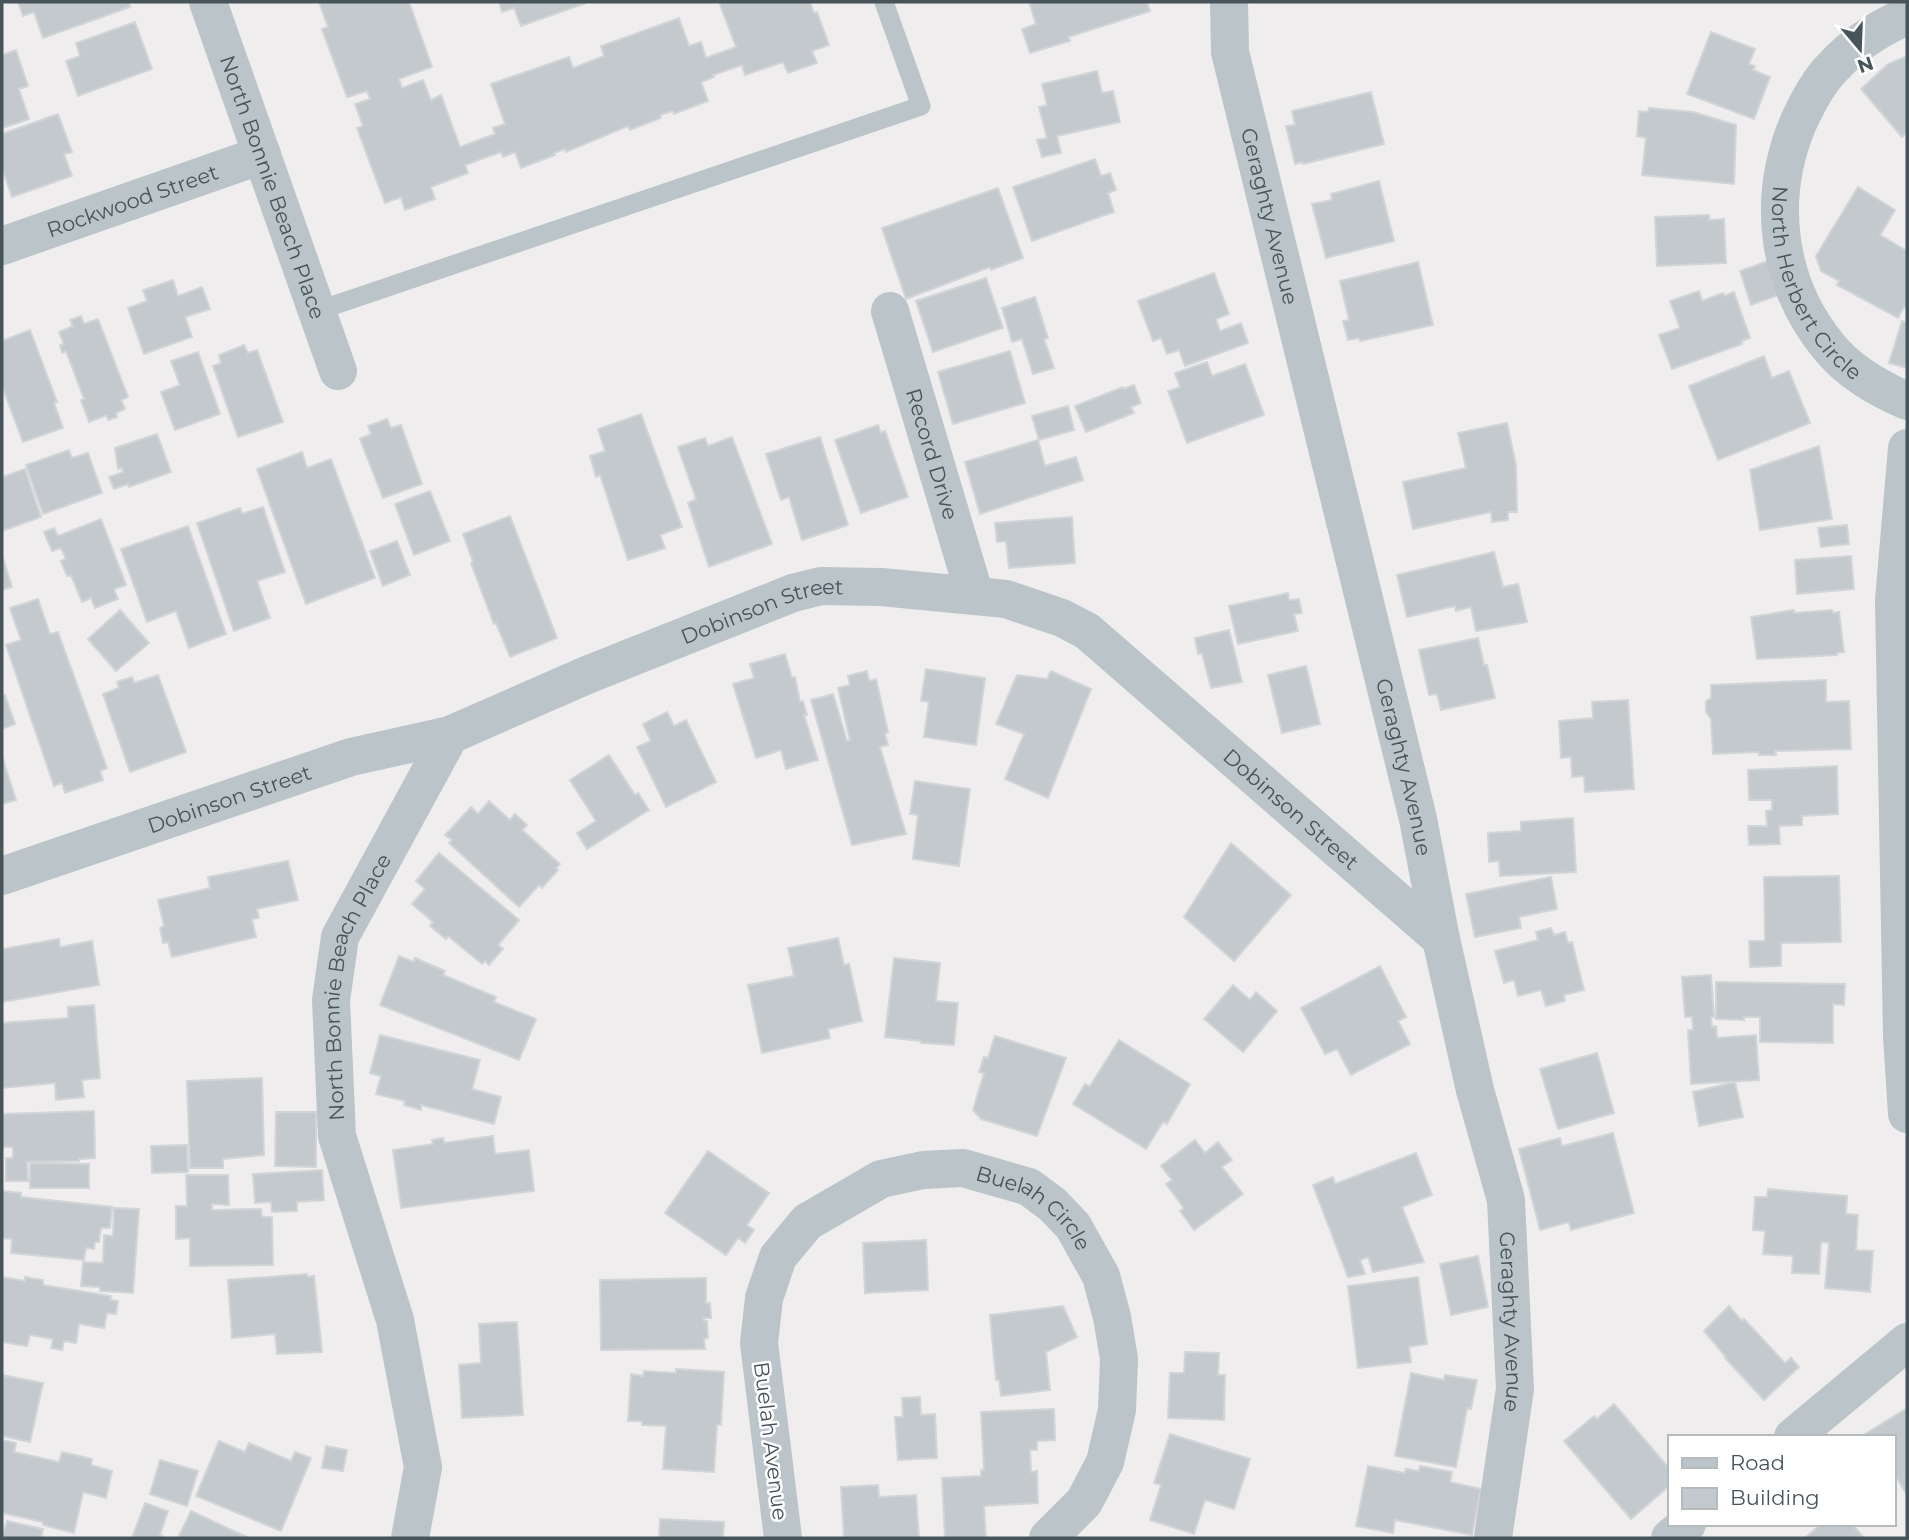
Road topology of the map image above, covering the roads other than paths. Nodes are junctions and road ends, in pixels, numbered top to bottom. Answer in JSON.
{"nodes":[{"id":1,"x":208,"y":2,"type":"edge"},
{"id":2,"x":884,"y":2,"type":"edge"},
{"id":3,"x":1229,"y":2,"type":"edge"},
{"id":4,"x":1907,"y":16,"type":"edge"},
{"id":5,"x":262,"y":155,"type":"junction"},
{"id":6,"x":2,"y":246,"type":"edge"},
{"id":7,"x":317,"y":311,"type":"junction"},
{"id":8,"x":890,"y":312,"type":"dead end"},
{"id":9,"x":338,"y":371,"type":"dead end"},
{"id":10,"x":1907,"y":401,"type":"edge"},
{"id":11,"x":1907,"y":448,"type":"edge"},
{"id":12,"x":975,"y":596,"type":"junction"},
{"id":13,"x":450,"y":734,"type":"junction"},
{"id":14,"x":2,"y":876,"type":"edge"},
{"id":15,"x":1441,"y":939,"type":"junction"},
{"id":16,"x":1907,"y":1114,"type":"edge"},
{"id":17,"x":1907,"y":1342,"type":"edge"},
{"id":18,"x":759,"y":1343,"type":"joint"},
{"id":19,"x":1795,"y":1435,"type":"edge"},
{"id":20,"x":1685,"y":1526,"type":"edge"},
{"id":21,"x":410,"y":1538,"type":"edge"},
{"id":22,"x":783,"y":1538,"type":"edge"},
{"id":23,"x":1048,"y":1538,"type":"edge"},
{"id":24,"x":1493,"y":1538,"type":"edge"},
{"id":25,"x":1670,"y":1538,"type":"edge"}],
"edges":[{"from":1,"to":5,"type":"street","name":"North Bonnie Beach Place"},
{"from":2,"to":7,"type":"lane"},
{"from":3,"to":15,"type":"street","name":"Geraghty Avenue"},
{"from":4,"to":10,"type":"street","name":"North Herbert Circle"},
{"from":5,"to":6,"type":"street","name":"Rockwood Street"},
{"from":5,"to":7,"type":"street","name":"North Bonnie Beach Place"},
{"from":7,"to":9,"type":"street","name":"North Bonnie Beach Place"},
{"from":8,"to":12,"type":"street","name":"Record Drive"},
{"from":11,"to":16,"type":"street"},
{"from":12,"to":13,"type":"street","name":"Dobinson Street"},
{"from":12,"to":15,"type":"street","name":"Dobinson Street"},
{"from":13,"to":14,"type":"street","name":"Dobinson Street"},
{"from":13,"to":21,"type":"street","name":"North Bonnie Beach Place"},
{"from":15,"to":24,"type":"street","name":"Geraghty Avenue"},
{"from":17,"to":19,"type":"street"},
{"from":18,"to":22,"type":"street","name":"Buelah Avenue"},
{"from":18,"to":23,"type":"street","name":"Buelah Circle"},
{"from":20,"to":25,"type":"street"}]}
